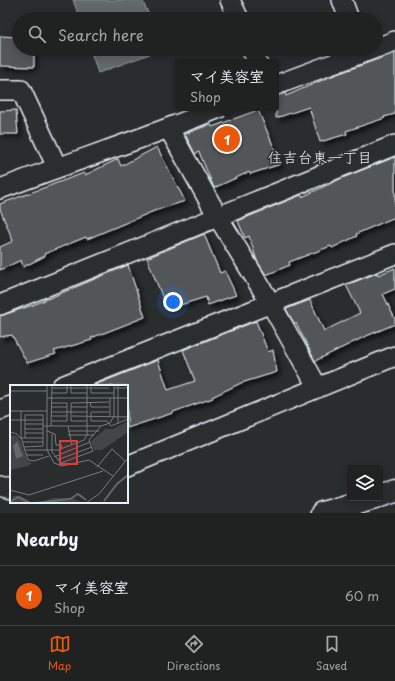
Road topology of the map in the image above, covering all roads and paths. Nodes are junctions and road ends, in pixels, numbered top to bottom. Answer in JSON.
{"nodes":[{"id":1,"x":230,"y":0,"type":"edge"},
{"id":2,"x":342,"y":0,"type":"edge"},
{"id":3,"x":236,"y":12,"type":"edge"},
{"id":4,"x":347,"y":12,"type":"edge"},
{"id":5,"x":395,"y":41,"type":"edge"},
{"id":6,"x":383,"y":45,"type":"edge"},
{"id":7,"x":352,"y":56,"type":"edge"},
{"id":8,"x":279,"y":84,"type":"edge"},
{"id":9,"x":0,"y":90,"type":"edge"},
{"id":10,"x":212,"y":111,"type":"edge"},
{"id":11,"x":169,"y":129,"type":"junction"},
{"id":12,"x":395,"y":145,"type":"edge"},
{"id":13,"x":57,"y":167,"type":"junction"},
{"id":14,"x":0,"y":189,"type":"edge"},
{"id":15,"x":218,"y":217,"type":"junction"},
{"id":16,"x":395,"y":254,"type":"edge"},
{"id":17,"x":271,"y":304,"type":"junction"},
{"id":18,"x":0,"y":305,"type":"edge"},
{"id":19,"x":395,"y":356,"type":"edge"},
{"id":20,"x":65,"y":385,"type":"edge"},
{"id":21,"x":318,"y":388,"type":"junction"},
{"id":22,"x":10,"y":406,"type":"edge"},
{"id":23,"x":0,"y":410,"type":"edge"},
{"id":24,"x":128,"y":466,"type":"edge"},
{"id":25,"x":0,"y":486,"type":"edge"},
{"id":26,"x":10,"y":489,"type":"edge"},
{"id":27,"x":395,"y":491,"type":"edge"},
{"id":28,"x":383,"y":495,"type":"edge"},
{"id":29,"x":364,"y":501,"type":"edge"},
{"id":30,"x":322,"y":513,"type":"edge"}],
"edges":[{"from":1,"to":3,"type":"street"},
{"from":2,"to":4,"type":"street"},
{"from":5,"to":6,"type":"street"},
{"from":7,"to":8,"type":"street"},
{"from":9,"to":13,"type":"street"},
{"from":10,"to":11,"type":"street"},
{"from":11,"to":13,"type":"street"},
{"from":11,"to":15,"type":"street"},
{"from":12,"to":15,"type":"street"},
{"from":13,"to":14,"type":"street"},
{"from":15,"to":17,"type":"street"},
{"from":15,"to":18,"type":"street"},
{"from":16,"to":17,"type":"street"},
{"from":17,"to":20,"type":"street"},
{"from":17,"to":21,"type":"street"},
{"from":19,"to":21,"type":"street"},
{"from":21,"to":24,"type":"street"},
{"from":22,"to":23,"type":"street"},
{"from":25,"to":26,"type":"street"},
{"from":27,"to":28,"type":"street"},
{"from":29,"to":30,"type":"street"}]}
